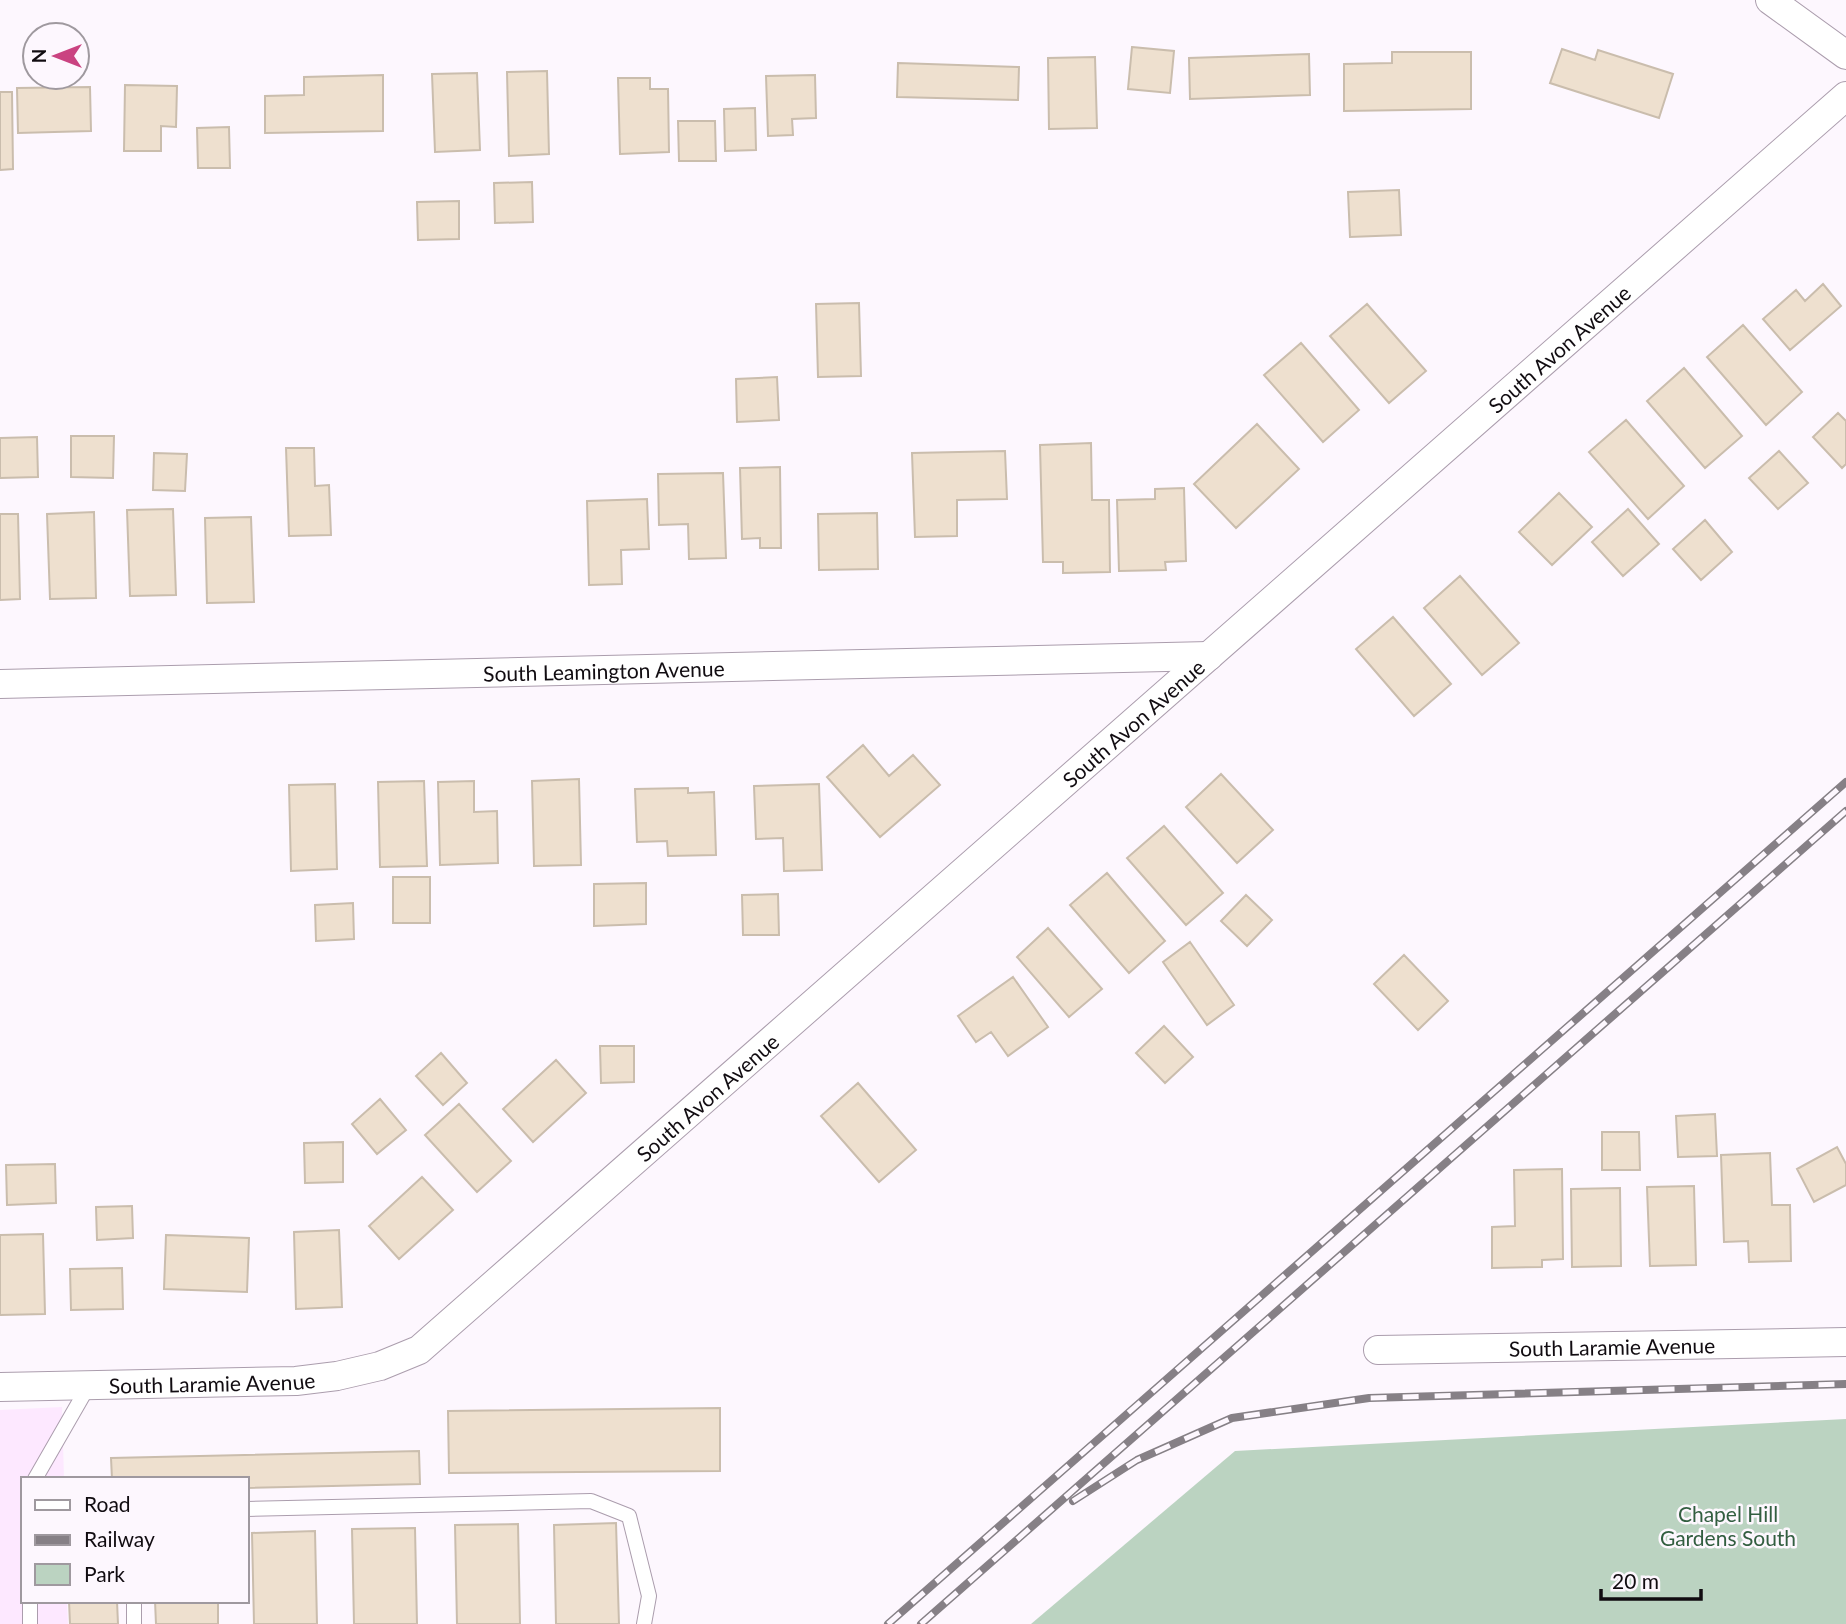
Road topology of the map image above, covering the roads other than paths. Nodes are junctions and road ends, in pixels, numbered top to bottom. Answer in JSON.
{"nodes":[{"id":1,"x":1770,"y":0,"type":"edge"},
{"id":2,"x":1846,"y":55,"type":"edge"},
{"id":3,"x":1846,"y":96,"type":"edge"},
{"id":4,"x":1209,"y":656,"type":"junction"},
{"id":5,"x":0,"y":684,"type":"edge"},
{"id":6,"x":1846,"y":1342,"type":"edge"},
{"id":7,"x":419,"y":1350,"type":"joint"},
{"id":8,"x":1378,"y":1350,"type":"dead end"},
{"id":9,"x":89,"y":1385,"type":"junction"},
{"id":10,"x":0,"y":1387,"type":"edge"},
{"id":11,"x":36,"y":1477,"type":"edge"},
{"id":12,"x":248,"y":1509,"type":"edge"},
{"id":13,"x":30,"y":1603,"type":"edge"},
{"id":14,"x":134,"y":1603,"type":"edge"},
{"id":15,"x":30,"y":1624,"type":"edge"},
{"id":16,"x":134,"y":1624,"type":"edge"},
{"id":17,"x":644,"y":1624,"type":"edge"}],
"edges":[{"from":1,"to":2,"type":"street"},
{"from":3,"to":4,"type":"street","name":"South Avon Avenue"},
{"from":4,"to":5,"type":"street","name":"South Leamington Avenue"},
{"from":4,"to":7,"type":"street","name":"South Avon Avenue"},
{"from":6,"to":8,"type":"street","name":"South Laramie Avenue"},
{"from":7,"to":9,"type":"street","name":"South Laramie Avenue"},
{"from":9,"to":10,"type":"street","name":"South Laramie Avenue"},
{"from":9,"to":11,"type":"lane"},
{"from":12,"to":17,"type":"lane"},
{"from":13,"to":15,"type":"lane"},
{"from":14,"to":16,"type":"lane"}]}
